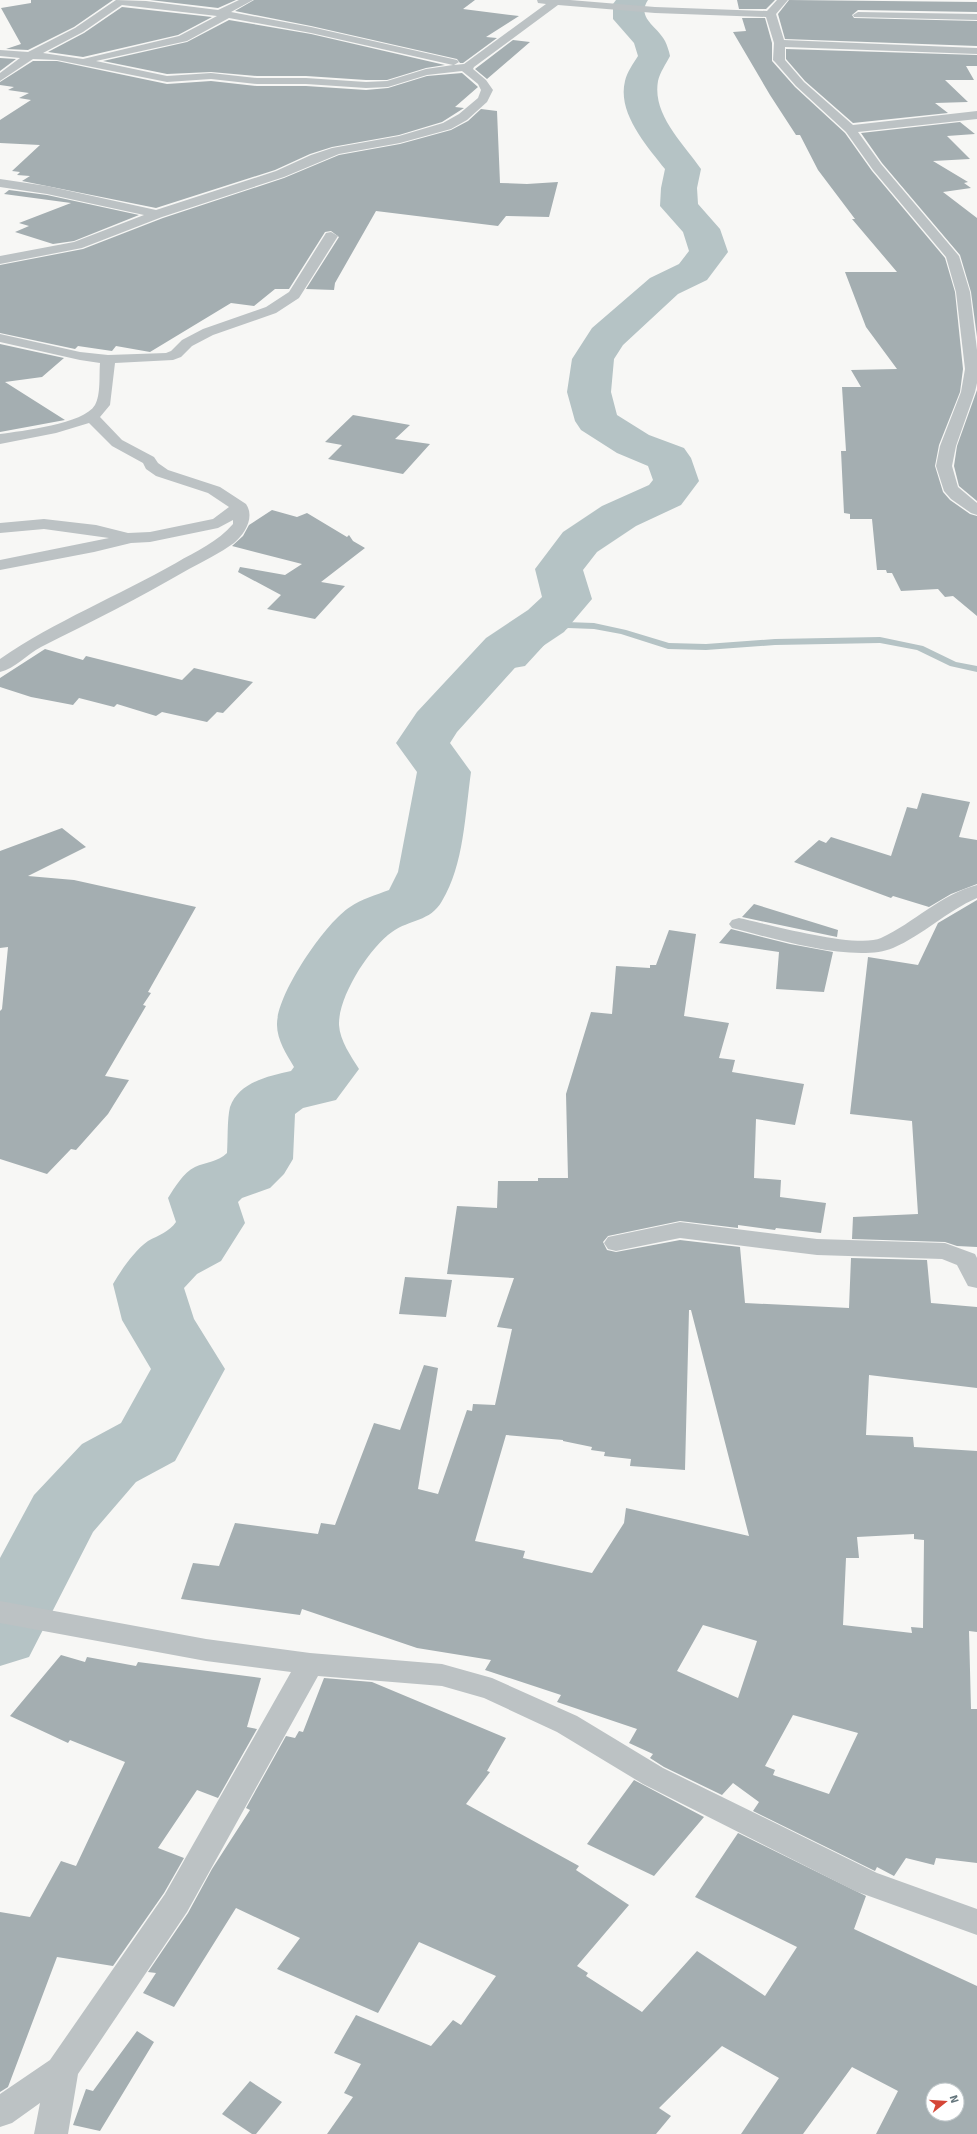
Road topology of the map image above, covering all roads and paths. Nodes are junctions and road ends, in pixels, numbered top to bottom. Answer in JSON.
{"nodes":[{"id":1,"x":248,"y":0,"type":"edge"},
{"id":2,"x":534,"y":0,"type":"edge"},
{"id":3,"x":783,"y":0,"type":"edge"},
{"id":4,"x":123,"y":1,"type":"edge"},
{"id":5,"x":556,"y":2,"type":"junction"},
{"id":6,"x":224,"y":14,"type":"junction"},
{"id":7,"x":770,"y":14,"type":"junction"},
{"id":8,"x":858,"y":15,"type":"dead end"},
{"id":9,"x":977,"y":16,"type":"edge"},
{"id":10,"x":780,"y":43,"type":"junction"},
{"id":11,"x":977,"y":51,"type":"edge"},
{"id":12,"x":0,"y":54,"type":"edge"},
{"id":13,"x":32,"y":54,"type":"junction"},
{"id":14,"x":81,"y":61,"type":"junction"},
{"id":15,"x":468,"y":66,"type":"junction"},
{"id":16,"x":0,"y":78,"type":"edge"},
{"id":17,"x":977,"y":114,"type":"edge"},
{"id":18,"x":850,"y":129,"type":"junction"},
{"id":19,"x":0,"y":183,"type":"edge"},
{"id":20,"x":157,"y":214,"type":"junction"},
{"id":21,"x":331,"y":236,"type":"dead end"},
{"id":22,"x":0,"y":260,"type":"edge"},
{"id":23,"x":0,"y":338,"type":"edge"},
{"id":24,"x":108,"y":359,"type":"junction"},
{"id":25,"x":91,"y":416,"type":"junction"},
{"id":26,"x":0,"y":440,"type":"edge"},
{"id":27,"x":240,"y":508,"type":"junction"},
{"id":28,"x":977,"y":510,"type":"edge"},
{"id":29,"x":0,"y":528,"type":"edge"},
{"id":30,"x":128,"y":538,"type":"junction"},
{"id":31,"x":0,"y":565,"type":"edge"},
{"id":32,"x":0,"y":667,"type":"edge"},
{"id":33,"x":977,"y":891,"type":"edge"},
{"id":34,"x":739,"y":924,"type":"dead end"},
{"id":35,"x":616,"y":1243,"type":"dead end"},
{"id":36,"x":977,"y":1280,"type":"edge"},
{"id":37,"x":0,"y":1612,"type":"edge"},
{"id":38,"x":310,"y":1664,"type":"junction"},
{"id":39,"x":977,"y":1922,"type":"edge"},
{"id":40,"x":62,"y":2070,"type":"junction"},
{"id":41,"x":0,"y":2112,"type":"edge"},
{"id":42,"x":51,"y":2134,"type":"edge"}],
"edges":[{"from":1,"to":6,"type":"street"},
{"from":2,"to":5,"type":"street"},
{"from":3,"to":7,"type":"street"},
{"from":4,"to":6,"type":"street"},
{"from":4,"to":13,"type":"street"},
{"from":5,"to":7,"type":"street"},
{"from":5,"to":15,"type":"street"},
{"from":6,"to":14,"type":"street"},
{"from":6,"to":15,"type":"street"},
{"from":7,"to":10,"type":"street"},
{"from":8,"to":9,"type":"street"},
{"from":10,"to":11,"type":"street"},
{"from":10,"to":18,"type":"street"},
{"from":12,"to":13,"type":"street"},
{"from":13,"to":14,"type":"street"},
{"from":13,"to":16,"type":"street"},
{"from":14,"to":15,"type":"street"},
{"from":15,"to":20,"type":"street"},
{"from":17,"to":18,"type":"street"},
{"from":18,"to":28,"type":"street"},
{"from":19,"to":20,"type":"street"},
{"from":20,"to":22,"type":"street"},
{"from":21,"to":24,"type":"street"},
{"from":23,"to":24,"type":"street"},
{"from":24,"to":25,"type":"street"},
{"from":25,"to":26,"type":"street"},
{"from":25,"to":27,"type":"street"},
{"from":27,"to":30,"type":"street"},
{"from":27,"to":32,"type":"street"},
{"from":29,"to":30,"type":"street"},
{"from":30,"to":31,"type":"street"},
{"from":33,"to":34,"type":"street"},
{"from":35,"to":36,"type":"street"},
{"from":37,"to":38,"type":"street"},
{"from":38,"to":39,"type":"street"},
{"from":38,"to":40,"type":"street"},
{"from":40,"to":41,"type":"street"},
{"from":40,"to":42,"type":"street"}]}
